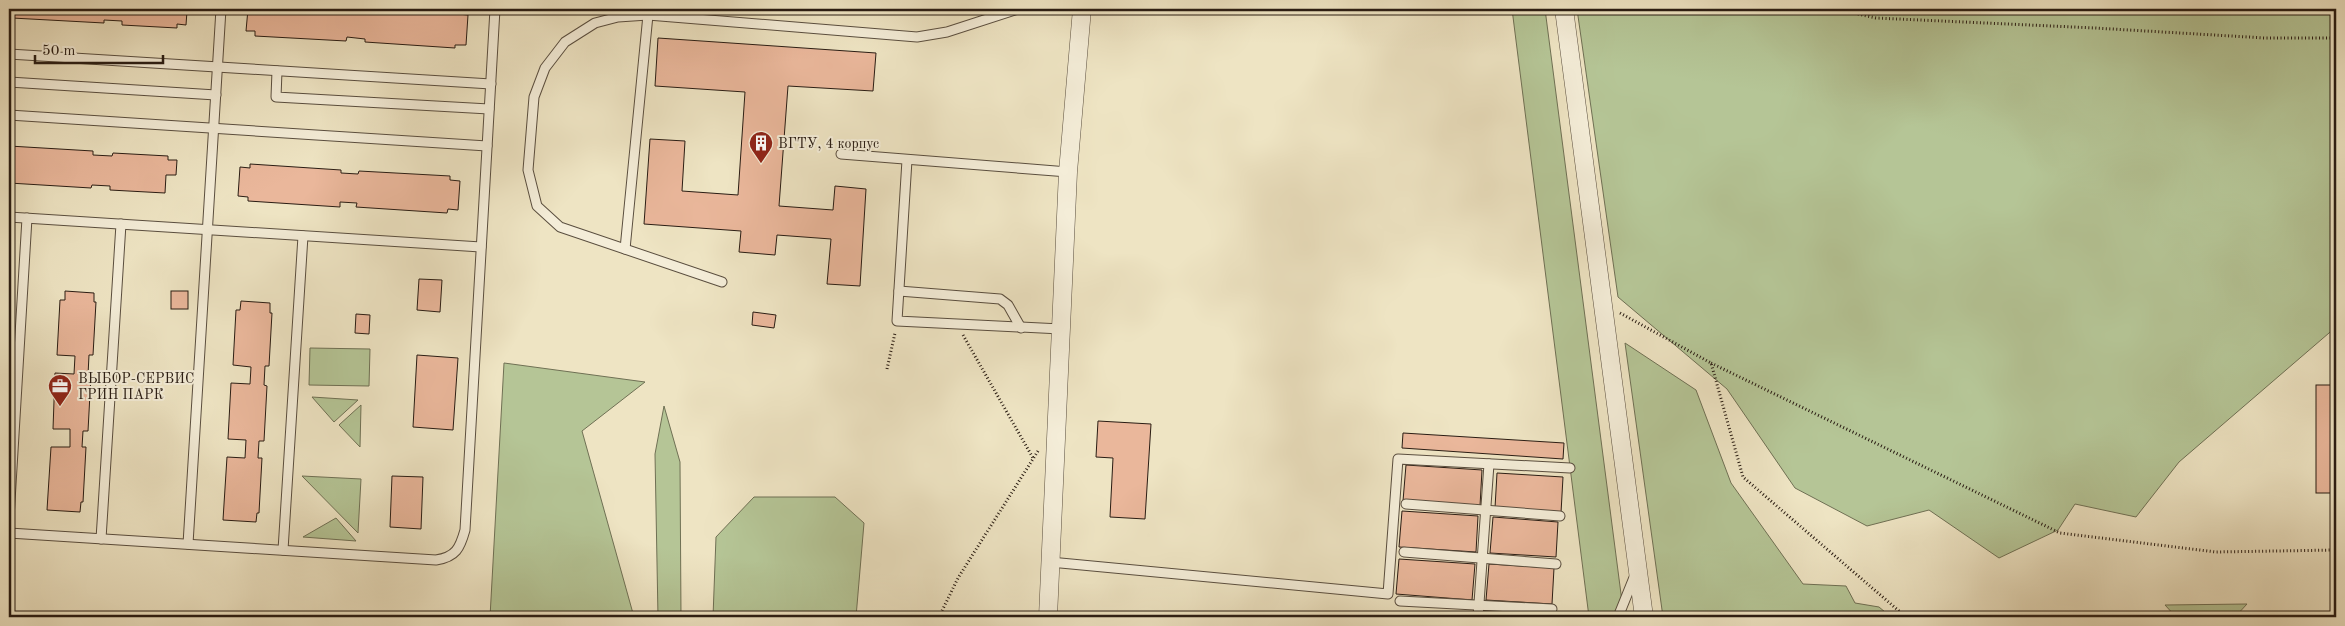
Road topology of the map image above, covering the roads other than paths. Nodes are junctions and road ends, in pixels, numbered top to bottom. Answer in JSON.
{"nodes":[{"id":1,"x":221,"y":9,"type":"edge"},
{"id":2,"x":495,"y":9,"type":"edge"},
{"id":3,"x":1018,"y":9,"type":"edge"},
{"id":4,"x":1082,"y":9,"type":"edge"},
{"id":5,"x":1564,"y":9,"type":"edge"},
{"id":6,"x":648,"y":15,"type":"junction"},
{"id":7,"x":9,"y":54,"type":"edge"},
{"id":8,"x":218,"y":67,"type":"junction"},
{"id":9,"x":277,"y":71,"type":"junction"},
{"id":10,"x":9,"y":82,"type":"edge"},
{"id":11,"x":491,"y":84,"type":"junction"},
{"id":12,"x":216,"y":95,"type":"junction"},
{"id":13,"x":489,"y":109,"type":"junction"},
{"id":14,"x":9,"y":115,"type":"edge"},
{"id":15,"x":214,"y":128,"type":"junction"},
{"id":16,"x":487,"y":146,"type":"junction"},
{"id":17,"x":840,"y":154,"type":"dead end"},
{"id":18,"x":907,"y":160,"type":"junction"},
{"id":19,"x":1068,"y":172,"type":"junction"},
{"id":20,"x":9,"y":217,"type":"edge"},
{"id":21,"x":27,"y":218,"type":"junction"},
{"id":22,"x":121,"y":224,"type":"junction"},
{"id":23,"x":208,"y":230,"type":"junction"},
{"id":24,"x":303,"y":236,"type":"junction"},
{"id":25,"x":481,"y":247,"type":"junction"},
{"id":26,"x":625,"y":249,"type":"junction"},
{"id":27,"x":722,"y":282,"type":"dead end"},
{"id":28,"x":899,"y":291,"type":"junction"},
{"id":29,"x":1021,"y":328,"type":"junction"},
{"id":30,"x":1060,"y":330,"type":"junction"},
{"id":31,"x":1488,"y":464,"type":"junction"},
{"id":32,"x":1570,"y":468,"type":"dead end"},
{"id":33,"x":1406,"y":504,"type":"dead end"},
{"id":34,"x":1485,"y":511,"type":"junction"},
{"id":35,"x":1560,"y":516,"type":"dead end"},
{"id":36,"x":9,"y":518,"type":"edge"},
{"id":37,"x":9,"y":533,"type":"edge"},
{"id":38,"x":101,"y":539,"type":"junction"},
{"id":39,"x":188,"y":544,"type":"junction"},
{"id":40,"x":283,"y":550,"type":"junction"},
{"id":41,"x":1404,"y":552,"type":"dead end"},
{"id":42,"x":1482,"y":559,"type":"junction"},
{"id":43,"x":1050,"y":562,"type":"junction"},
{"id":44,"x":1556,"y":564,"type":"dead end"},
{"id":45,"x":1638,"y":568,"type":"junction"},
{"id":46,"x":1400,"y":601,"type":"dead end"},
{"id":47,"x":1479,"y":607,"type":"junction"},
{"id":48,"x":1552,"y":609,"type":"dead end"},
{"id":49,"x":1048,"y":617,"type":"edge"},
{"id":50,"x":1478,"y":617,"type":"edge"},
{"id":51,"x":1618,"y":617,"type":"edge"},
{"id":52,"x":1644,"y":617,"type":"edge"}],
"edges":[{"from":1,"to":8,"type":"lane"},
{"from":2,"to":11,"type":"lane"},
{"from":3,"to":6,"type":"lane"},
{"from":4,"to":19,"type":"street"},
{"from":5,"to":45,"type":"street"},
{"from":6,"to":26,"type":"lane"},
{"from":6,"to":26,"type":"lane"},
{"from":7,"to":8,"type":"lane"},
{"from":8,"to":9,"type":"lane"},
{"from":8,"to":12,"type":"lane"},
{"from":9,"to":11,"type":"lane"},
{"from":9,"to":13,"type":"lane"},
{"from":10,"to":12,"type":"lane"},
{"from":11,"to":13,"type":"lane"},
{"from":12,"to":15,"type":"lane"},
{"from":13,"to":16,"type":"lane"},
{"from":14,"to":15,"type":"lane"},
{"from":15,"to":16,"type":"lane"},
{"from":15,"to":23,"type":"lane"},
{"from":16,"to":25,"type":"lane"},
{"from":17,"to":18,"type":"lane"},
{"from":18,"to":19,"type":"lane"},
{"from":18,"to":28,"type":"lane"},
{"from":19,"to":30,"type":"street"},
{"from":20,"to":21,"type":"lane"},
{"from":21,"to":22,"type":"lane"},
{"from":21,"to":36,"type":"lane"},
{"from":22,"to":23,"type":"lane"},
{"from":22,"to":38,"type":"lane"},
{"from":23,"to":24,"type":"lane"},
{"from":23,"to":39,"type":"lane"},
{"from":24,"to":25,"type":"lane"},
{"from":24,"to":40,"type":"lane"},
{"from":25,"to":40,"type":"lane"},
{"from":26,"to":27,"type":"lane"},
{"from":28,"to":29,"type":"lane"},
{"from":28,"to":29,"type":"lane"},
{"from":29,"to":30,"type":"lane"},
{"from":30,"to":43,"type":"street"},
{"from":31,"to":32,"type":"lane"},
{"from":31,"to":34,"type":"lane"},
{"from":31,"to":43,"type":"lane"},
{"from":33,"to":34,"type":"lane"},
{"from":34,"to":35,"type":"lane"},
{"from":34,"to":42,"type":"lane"},
{"from":37,"to":38,"type":"lane"},
{"from":38,"to":39,"type":"lane"},
{"from":39,"to":40,"type":"lane"},
{"from":41,"to":42,"type":"lane"},
{"from":42,"to":44,"type":"lane"},
{"from":42,"to":47,"type":"lane"},
{"from":43,"to":49,"type":"street"},
{"from":45,"to":51,"type":"lane"},
{"from":45,"to":52,"type":"street"},
{"from":46,"to":47,"type":"lane"},
{"from":47,"to":48,"type":"lane"},
{"from":47,"to":50,"type":"lane"}]}
